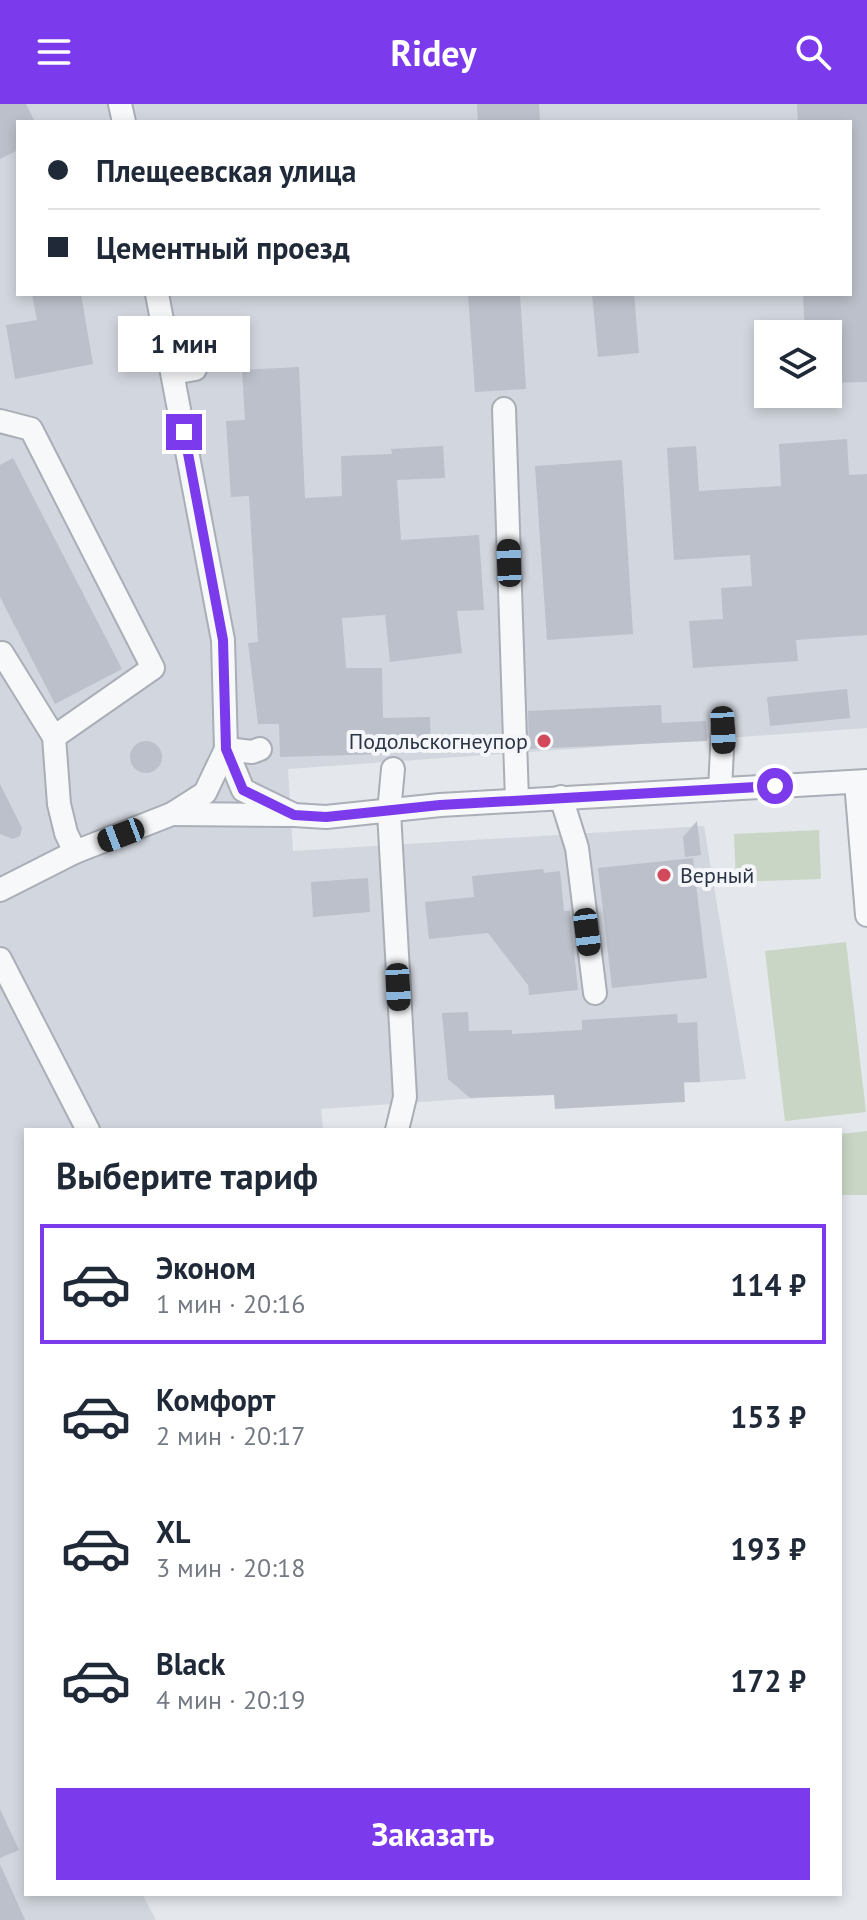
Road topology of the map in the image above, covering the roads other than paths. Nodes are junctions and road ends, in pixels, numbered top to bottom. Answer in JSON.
{"nodes":[{"id":1,"x":158,"y":296,"type":"edge"},
{"id":2,"x":504,"y":409,"type":"dead end"},
{"id":3,"x":0,"y":421,"type":"edge"},
{"id":4,"x":2,"y":653,"type":"edge"},
{"id":5,"x":723,"y":730,"type":"dead end"},
{"id":6,"x":54,"y":737,"type":"junction"},
{"id":7,"x":226,"y":749,"type":"junction"},
{"id":8,"x":260,"y":749,"type":"dead end"},
{"id":9,"x":393,"y":769,"type":"dead end"},
{"id":10,"x":862,"y":782,"type":"edge"},
{"id":11,"x":720,"y":789,"type":"junction"},
{"id":12,"x":561,"y":797,"type":"junction"},
{"id":13,"x":517,"y":800,"type":"junction"},
{"id":14,"x":389,"y":812,"type":"junction"},
{"id":15,"x":172,"y":814,"type":"junction"},
{"id":16,"x":294,"y":815,"type":"junction"},
{"id":17,"x":75,"y":852,"type":"junction"},
{"id":18,"x":0,"y":890,"type":"edge"},
{"id":19,"x":867,"y":915,"type":"edge"},
{"id":20,"x":0,"y":959,"type":"edge"},
{"id":21,"x":595,"y":993,"type":"dead end"},
{"id":22,"x":87,"y":1128,"type":"edge"},
{"id":23,"x":397,"y":1128,"type":"edge"}],
"edges":[{"from":1,"to":7,"type":"street"},
{"from":2,"to":13,"type":"street"},
{"from":3,"to":6,"type":"street"},
{"from":4,"to":6,"type":"street"},
{"from":5,"to":11,"type":"street"},
{"from":6,"to":17,"type":"street"},
{"from":7,"to":8,"type":"street"},
{"from":7,"to":15,"type":"street"},
{"from":7,"to":16,"type":"street"},
{"from":9,"to":14,"type":"street"},
{"from":10,"to":11,"type":"street"},
{"from":10,"to":19,"type":"street"},
{"from":11,"to":12,"type":"street"},
{"from":12,"to":13,"type":"street"},
{"from":12,"to":21,"type":"street"},
{"from":13,"to":14,"type":"street"},
{"from":14,"to":16,"type":"street"},
{"from":14,"to":23,"type":"street"},
{"from":15,"to":16,"type":"street"},
{"from":15,"to":17,"type":"street"},
{"from":17,"to":18,"type":"street"},
{"from":20,"to":22,"type":"street"}]}
